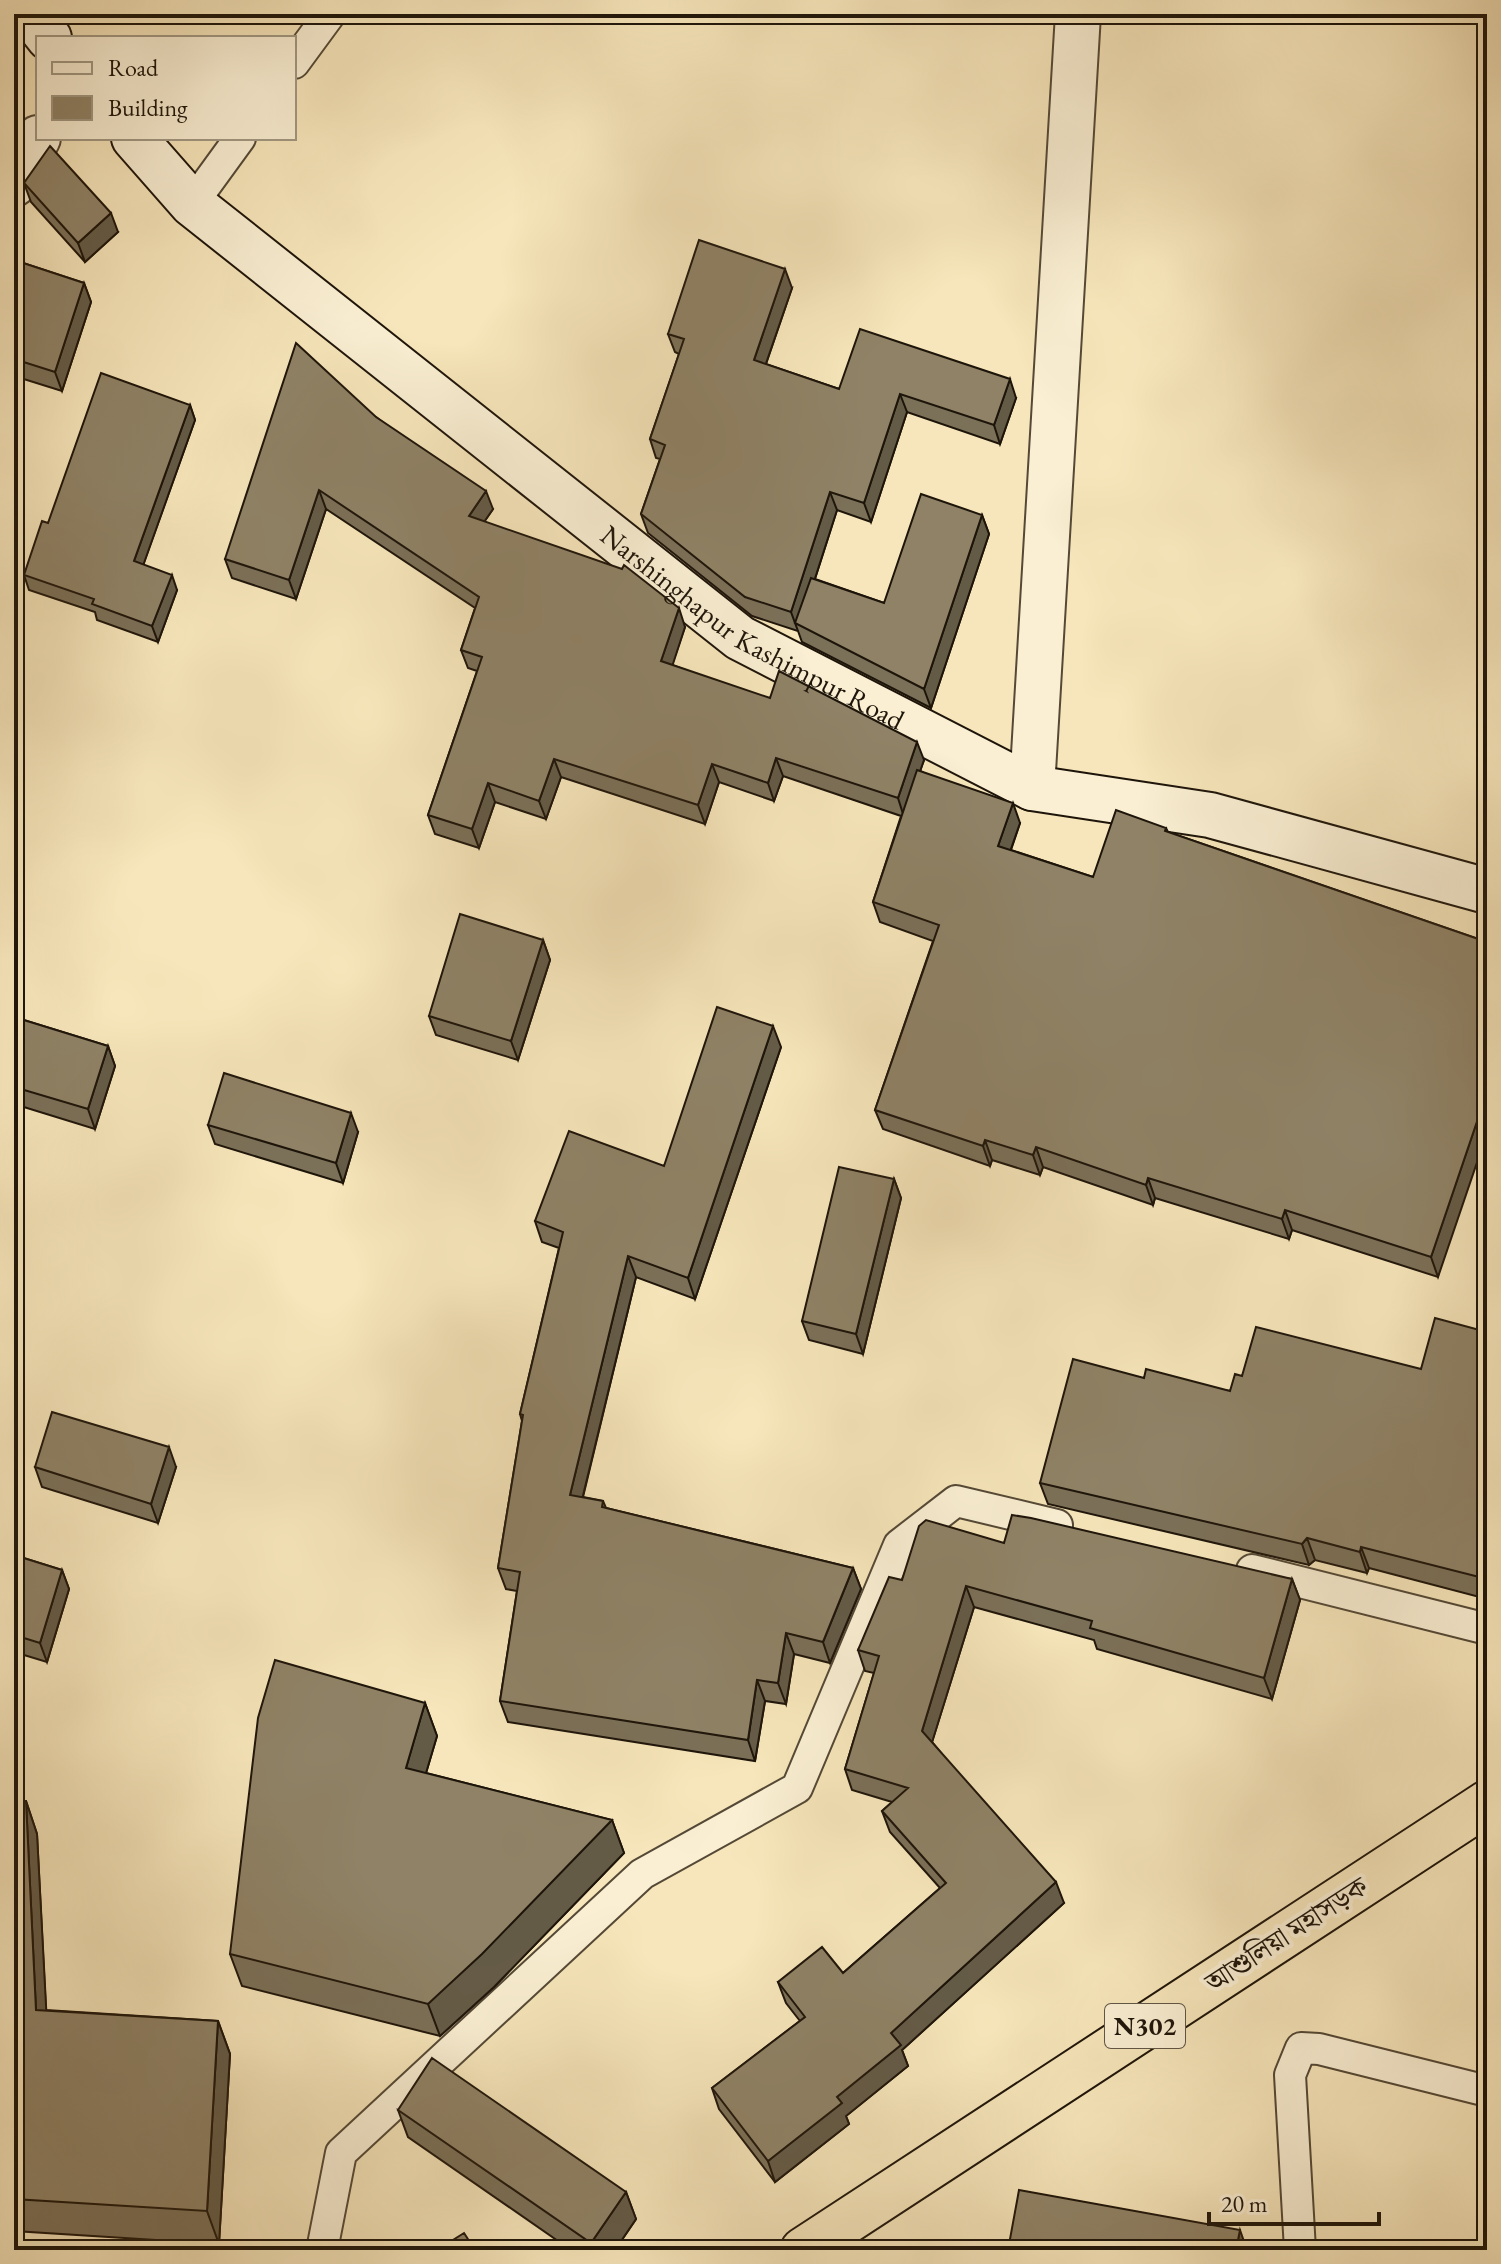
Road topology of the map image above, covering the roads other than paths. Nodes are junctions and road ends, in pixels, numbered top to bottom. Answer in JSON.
{"nodes":[{"id":1,"x":30,"y":14,"type":"edge"},
{"id":2,"x":330,"y":14,"type":"edge"},
{"id":3,"x":1078,"y":14,"type":"edge"},
{"id":4,"x":47,"y":36,"type":"edge"},
{"id":5,"x":296,"y":60,"type":"edge"},
{"id":6,"x":37,"y":140,"type":"edge"},
{"id":7,"x":136,"y":140,"type":"edge"},
{"id":8,"x":239,"y":140,"type":"edge"},
{"id":9,"x":14,"y":184,"type":"edge"},
{"id":10,"x":192,"y":204,"type":"junction"},
{"id":11,"x":1032,"y":788,"type":"junction"},
{"id":12,"x":1487,"y":891,"type":"edge"},
{"id":13,"x":1078,"y":1530,"type":"edge"},
{"id":14,"x":1230,"y":1565,"type":"edge"},
{"id":15,"x":1487,"y":1629,"type":"edge"},
{"id":16,"x":1487,"y":1803,"type":"edge"},
{"id":17,"x":1487,"y":2091,"type":"edge"},
{"id":18,"x":322,"y":2250,"type":"edge"},
{"id":19,"x":803,"y":2250,"type":"edge"},
{"id":20,"x":1300,"y":2250,"type":"edge"}],
"edges":[{"from":1,"to":4,"type":"street"},
{"from":2,"to":5,"type":"lane"},
{"from":3,"to":11,"type":"street"},
{"from":6,"to":9,"type":"street"},
{"from":7,"to":10,"type":"street","name":"Narshinghapur Kashimpur Road"},
{"from":8,"to":10,"type":"lane"},
{"from":10,"to":11,"type":"street","name":"Narshinghapur Kashimpur Road"},
{"from":11,"to":12,"type":"street","name":"Narshinghapur Kashimpur Road"},
{"from":13,"to":18,"type":"lane"},
{"from":14,"to":15,"type":"lane"},
{"from":16,"to":19,"type":"highway","name":"আশুলিয়া মহাসড়ক","number":"N302"},
{"from":17,"to":20,"type":"lane"}]}
